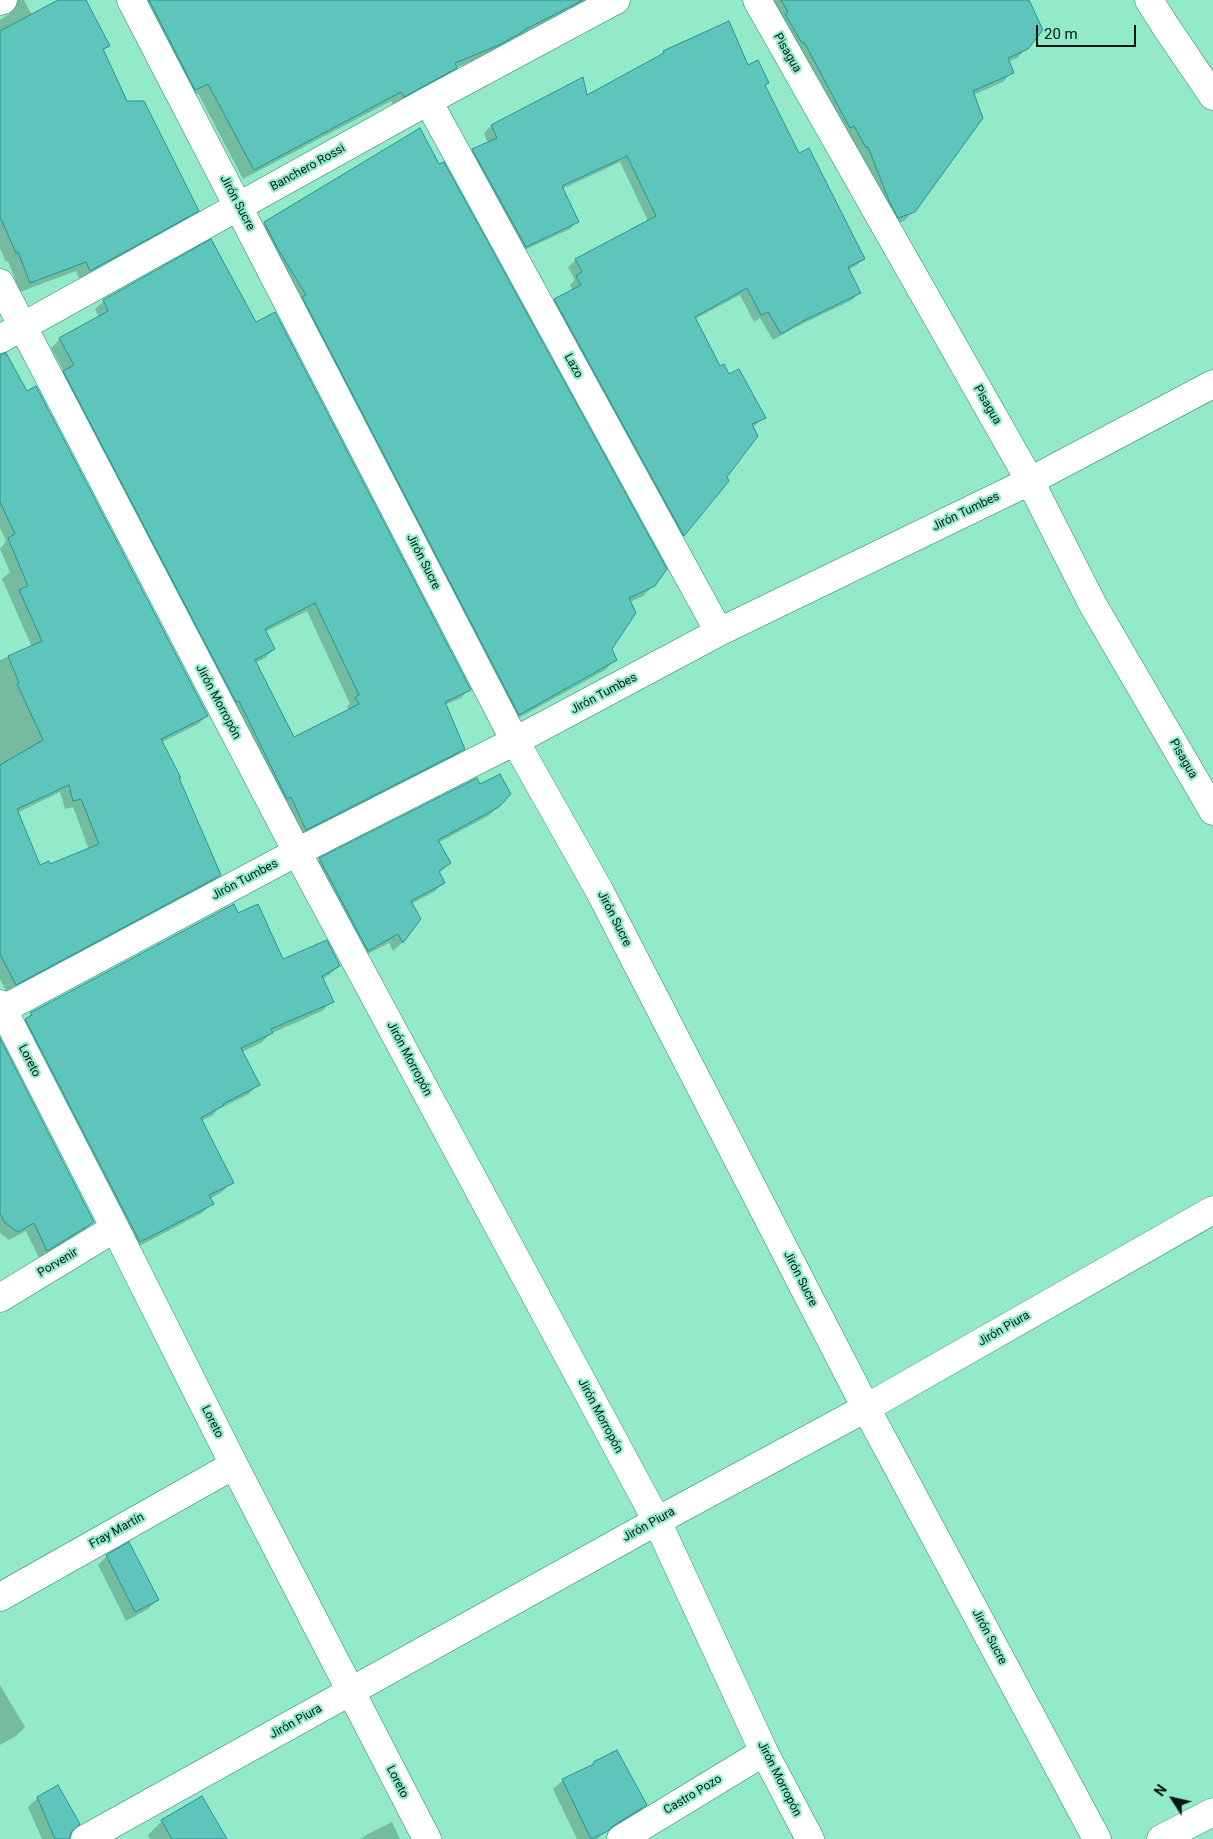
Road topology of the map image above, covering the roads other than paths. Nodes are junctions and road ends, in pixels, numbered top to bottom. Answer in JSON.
{"nodes":[{"id":1,"x":131,"y":0,"type":"edge"},
{"id":2,"x":616,"y":0,"type":"edge"},
{"id":3,"x":757,"y":0,"type":"edge"},
{"id":4,"x":1150,"y":0,"type":"edge"},
{"id":5,"x":1213,"y":96,"type":"edge"},
{"id":6,"x":428,"y":101,"type":"junction"},
{"id":7,"x":239,"y":207,"type":"junction"},
{"id":8,"x":0,"y":283,"type":"edge"},
{"id":9,"x":11,"y":333,"type":"edge"},
{"id":10,"x":1213,"y":384,"type":"edge"},
{"id":11,"x":1030,"y":481,"type":"junction"},
{"id":12,"x":719,"y":632,"type":"junction"},
{"id":13,"x":515,"y":741,"type":"junction"},
{"id":14,"x":1213,"y":812,"type":"edge"},
{"id":15,"x":297,"y":852,"type":"junction"},
{"id":16,"x":1,"y":1008,"type":"edge"},
{"id":17,"x":1213,"y":1210,"type":"edge"},
{"id":18,"x":115,"y":1228,"type":"junction"},
{"id":19,"x":0,"y":1298,"type":"edge"},
{"id":20,"x":866,"y":1408,"type":"junction"},
{"id":21,"x":234,"y":1465,"type":"junction"},
{"id":22,"x":657,"y":1521,"type":"junction"},
{"id":23,"x":0,"y":1597,"type":"edge"},
{"id":24,"x":351,"y":1692,"type":"junction"},
{"id":25,"x":764,"y":1752,"type":"junction"},
{"id":26,"x":1213,"y":1812,"type":"edge"},
{"id":27,"x":85,"y":1839,"type":"edge"},
{"id":28,"x":427,"y":1839,"type":"edge"},
{"id":29,"x":621,"y":1839,"type":"edge"},
{"id":30,"x":810,"y":1839,"type":"edge"},
{"id":31,"x":1097,"y":1839,"type":"edge"},
{"id":32,"x":1161,"y":1839,"type":"edge"}],
"edges":[{"from":1,"to":7,"type":"street","name":"Jirón Sucre"},
{"from":2,"to":6,"type":"street","name":"Banchero Rossi"},
{"from":3,"to":11,"type":"street","name":"Pisagua"},
{"from":4,"to":5,"type":"street"},
{"from":6,"to":7,"type":"street","name":"Banchero Rossi"},
{"from":6,"to":12,"type":"street","name":"Lazo"},
{"from":7,"to":9,"type":"street","name":"Banchero Rossi"},
{"from":7,"to":13,"type":"street","name":"Jirón Sucre"},
{"from":8,"to":9,"type":"street","name":"Jirón Morropón"},
{"from":9,"to":15,"type":"street","name":"Jirón Morropón"},
{"from":10,"to":11,"type":"street","name":"Jirón Tumbes"},
{"from":11,"to":12,"type":"street","name":"Jirón Tumbes"},
{"from":11,"to":14,"type":"street","name":"Pisagua"},
{"from":12,"to":13,"type":"street","name":"Jirón Tumbes"},
{"from":13,"to":15,"type":"street","name":"Jirón Tumbes"},
{"from":13,"to":20,"type":"street","name":"Jirón Sucre"},
{"from":15,"to":16,"type":"street","name":"Jirón Tumbes"},
{"from":15,"to":22,"type":"street","name":"Jirón Morropón"},
{"from":16,"to":18,"type":"street","name":"Loreto"},
{"from":17,"to":20,"type":"street","name":"Jirón Piura"},
{"from":18,"to":19,"type":"street","name":"Porvenir"},
{"from":18,"to":21,"type":"street","name":"Loreto"},
{"from":20,"to":22,"type":"street","name":"Jirón Piura"},
{"from":20,"to":31,"type":"street","name":"Jirón Sucre"},
{"from":21,"to":23,"type":"street","name":"Fray Martín"},
{"from":21,"to":24,"type":"street","name":"Loreto"},
{"from":22,"to":24,"type":"street","name":"Jirón Piura"},
{"from":22,"to":25,"type":"street","name":"Jirón Morropón"},
{"from":24,"to":27,"type":"street","name":"Jirón Piura"},
{"from":24,"to":28,"type":"street","name":"Loreto"},
{"from":25,"to":29,"type":"street","name":"Castro Pozo"},
{"from":25,"to":30,"type":"street","name":"Jirón Morropón"},
{"from":26,"to":32,"type":"street"}]}
